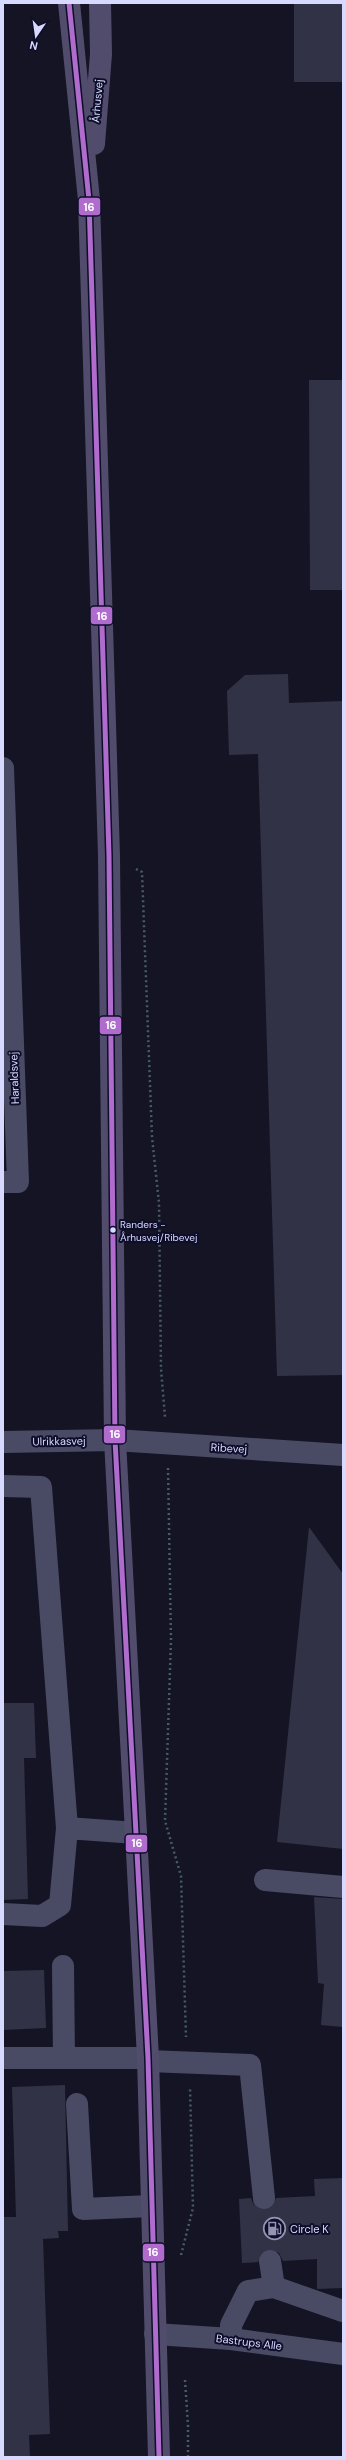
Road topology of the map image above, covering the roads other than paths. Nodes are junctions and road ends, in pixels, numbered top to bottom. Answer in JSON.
{"nodes":[{"id":1,"x":69,"y":3,"type":"edge"},
{"id":2,"x":100,"y":3,"type":"edge"},
{"id":3,"x":89,"y":200,"type":"junction"},
{"id":4,"x":3,"y":768,"type":"edge"},
{"id":5,"x":3,"y":1182,"type":"edge"},
{"id":6,"x":115,"y":1440,"type":"junction"},
{"id":7,"x":3,"y":1442,"type":"edge"},
{"id":8,"x":343,"y":1455,"type":"edge"},
{"id":9,"x":3,"y":1486,"type":"edge"},
{"id":10,"x":67,"y":1828,"type":"junction"},
{"id":11,"x":136,"y":1832,"type":"junction"},
{"id":12,"x":265,"y":1880,"type":"dead end"},
{"id":13,"x":343,"y":1887,"type":"edge"},
{"id":14,"x":3,"y":1914,"type":"edge"},
{"id":15,"x":63,"y":1966,"type":"dead end"},
{"id":16,"x":3,"y":2058,"type":"edge"},
{"id":17,"x":64,"y":2058,"type":"junction"},
{"id":18,"x":148,"y":2060,"type":"junction"},
{"id":19,"x":77,"y":2104,"type":"dead end"},
{"id":20,"x":264,"y":2198,"type":"tunnel mouth"},
{"id":21,"x":152,"y":2206,"type":"junction"},
{"id":22,"x":270,"y":2262,"type":"tunnel mouth"},
{"id":23,"x":274,"y":2287,"type":"junction"},
{"id":24,"x":343,"y":2311,"type":"edge"},
{"id":25,"x":155,"y":2334,"type":"junction"},
{"id":26,"x":231,"y":2339,"type":"junction"},
{"id":27,"x":343,"y":2354,"type":"edge"},
{"id":28,"x":159,"y":2457,"type":"edge"}],
"edges":[{"from":1,"to":3,"type":"main road","name":"Århusvej"},
{"from":2,"to":3,"type":"main road","name":"Århusvej"},
{"from":3,"to":6,"type":"main road","name":"Århusvej"},
{"from":4,"to":5,"type":"street","name":"Haraldsvej"},
{"from":6,"to":7,"type":"street","name":"Ulrikkasvej"},
{"from":6,"to":8,"type":"street","name":"Ribevej"},
{"from":6,"to":11,"type":"main road","name":"Århusvej"},
{"from":9,"to":10,"type":"street"},
{"from":10,"to":11,"type":"street"},
{"from":10,"to":14,"type":"street"},
{"from":11,"to":18,"type":"main road","name":"Århusvej"},
{"from":12,"to":13,"type":"street"},
{"from":15,"to":17,"type":"street"},
{"from":16,"to":17,"type":"street"},
{"from":17,"to":18,"type":"street"},
{"from":18,"to":20,"type":"street"},
{"from":18,"to":21,"type":"main road","name":"Århusvej"},
{"from":19,"to":21,"type":"street"},
{"from":21,"to":25,"type":"main road","name":"Århusvej"},
{"from":22,"to":23,"type":"street"},
{"from":23,"to":24,"type":"street"},
{"from":23,"to":26,"type":"street"},
{"from":25,"to":26,"type":"street","name":"Bastrups Alle"},
{"from":25,"to":28,"type":"main road","name":"Århusvej"},
{"from":26,"to":27,"type":"street","name":"Bastrups Alle"}]}
